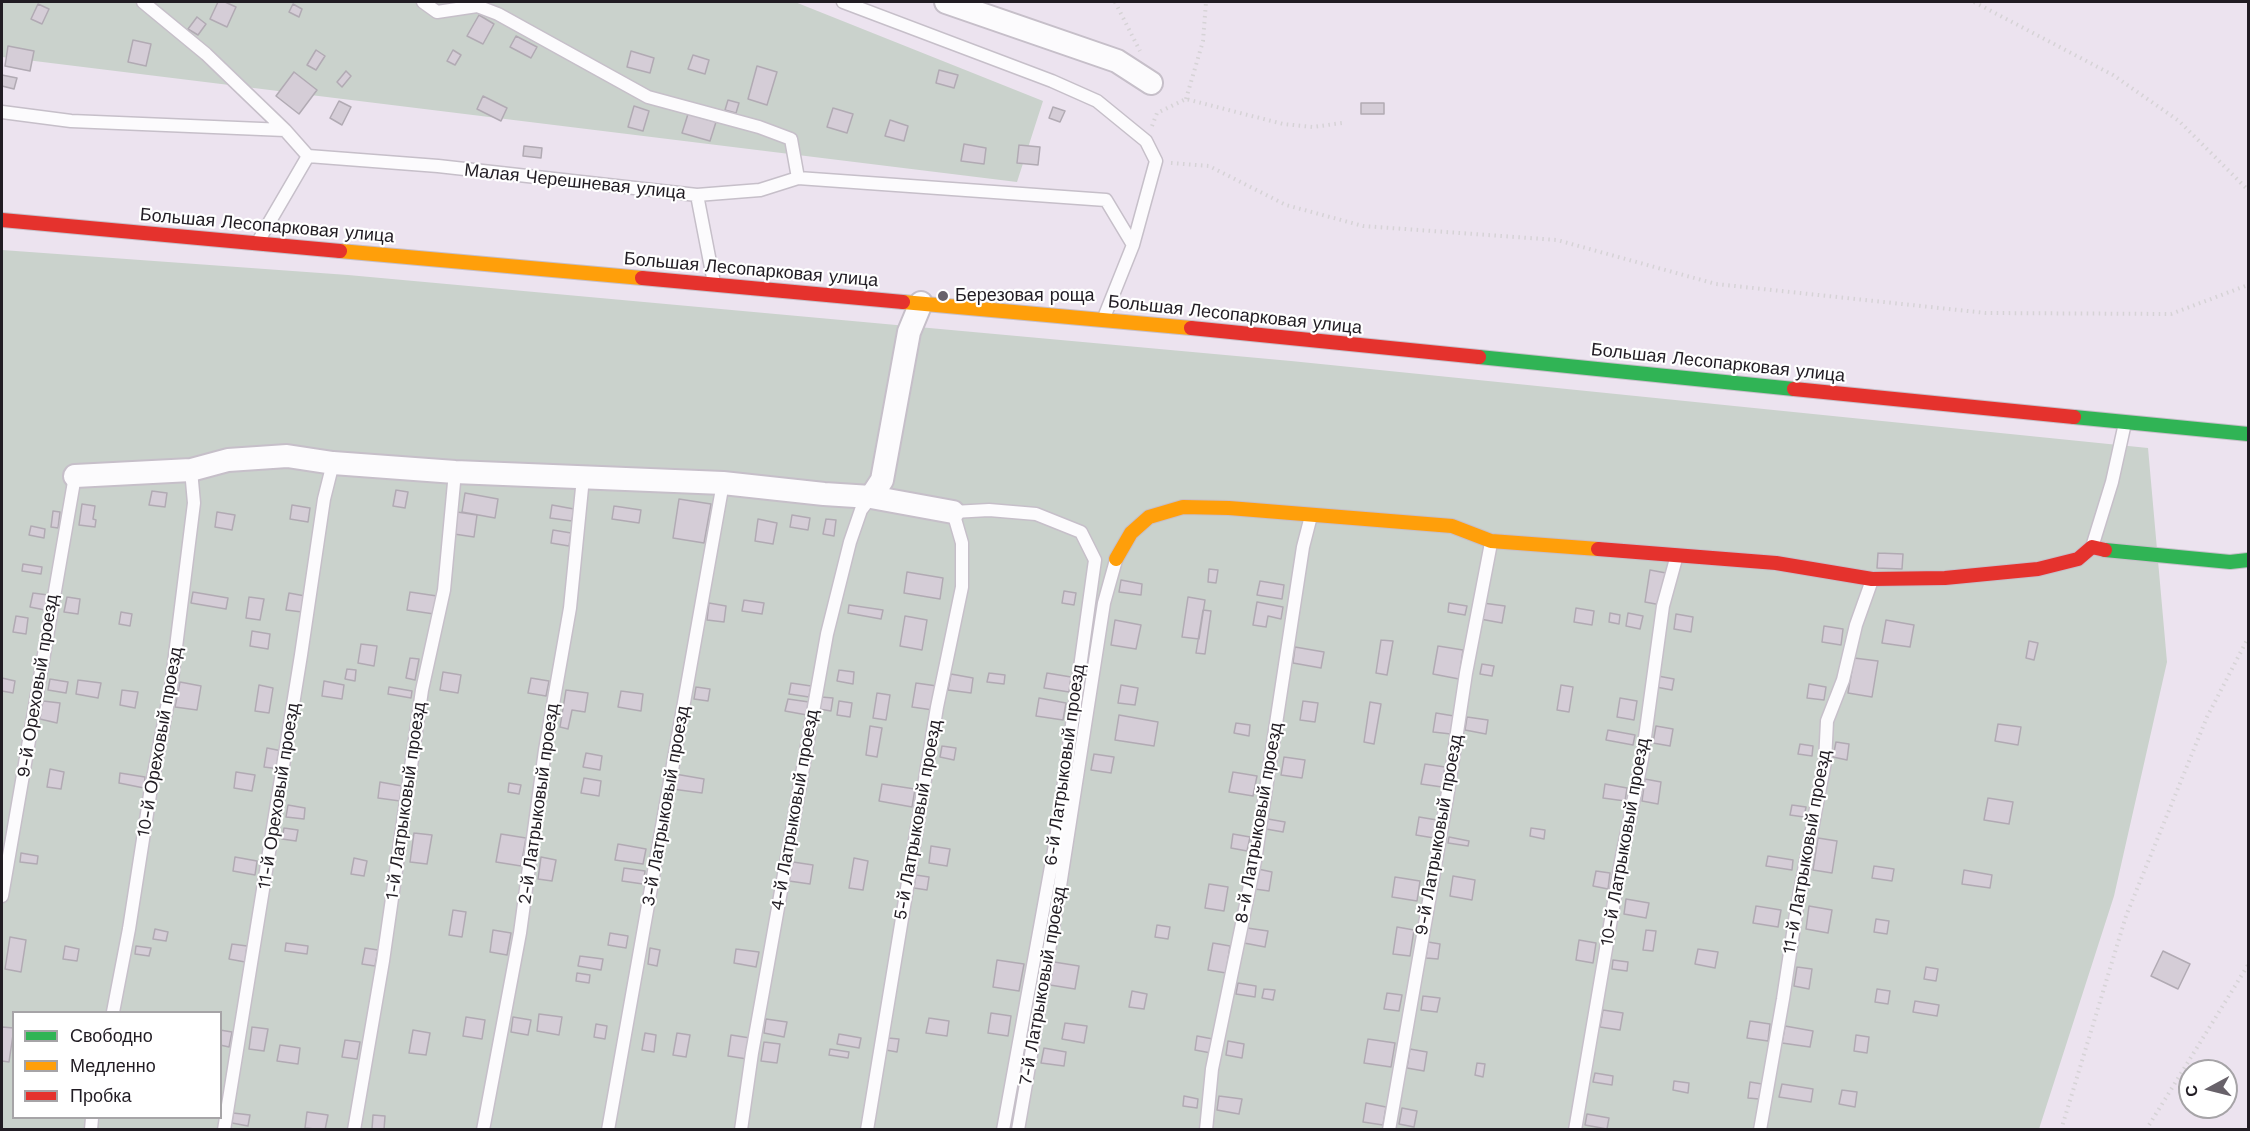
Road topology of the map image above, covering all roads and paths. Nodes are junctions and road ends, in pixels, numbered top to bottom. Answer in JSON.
{"nodes":[{"id":1,"x":143,"y":2,"type":"edge"},
{"id":2,"x":423,"y":2,"type":"edge"},
{"id":3,"x":843,"y":2,"type":"edge"},
{"id":4,"x":946,"y":2,"type":"edge"},
{"id":5,"x":1206,"y":2,"type":"edge"},
{"id":6,"x":1974,"y":2,"type":"edge"},
{"id":7,"x":1151,"y":83,"type":"dead end"},
{"id":8,"x":1186,"y":99,"type":"junction"},
{"id":9,"x":2,"y":112,"type":"edge"},
{"id":10,"x":1342,"y":123,"type":"dead end"},
{"id":11,"x":285,"y":130,"type":"junction"},
{"id":12,"x":1146,"y":141,"type":"junction"},
{"id":13,"x":308,"y":156,"type":"junction"},
{"id":14,"x":1156,"y":161,"type":"junction"},
{"id":15,"x":798,"y":178,"type":"junction"},
{"id":16,"x":2248,"y":190,"type":"edge"},
{"id":17,"x":697,"y":195,"type":"junction"},
{"id":18,"x":2,"y":220,"type":"edge"},
{"id":19,"x":258,"y":243,"type":"junction"},
{"id":20,"x":1134,"y":245,"type":"junction"},
{"id":21,"x":714,"y":284,"type":"junction"},
{"id":22,"x":2248,"y":285,"type":"edge"},
{"id":23,"x":921,"y":303,"type":"junction"},
{"id":24,"x":1103,"y":320,"type":"junction"},
{"id":25,"x":2125,"y":421,"type":"junction"},
{"id":26,"x":2248,"y":434,"type":"edge"},
{"id":27,"x":333,"y":463,"type":"junction"},
{"id":28,"x":191,"y":470,"type":"junction"},
{"id":29,"x":455,"y":472,"type":"junction"},
{"id":30,"x":75,"y":476,"type":"joint"},
{"id":31,"x":583,"y":478,"type":"junction"},
{"id":32,"x":723,"y":483,"type":"junction"},
{"id":33,"x":871,"y":497,"type":"junction"},
{"id":34,"x":953,"y":512,"type":"junction"},
{"id":35,"x":1311,"y":516,"type":"junction"},
{"id":36,"x":1491,"y":541,"type":"junction"},
{"id":37,"x":2092,"y":547,"type":"junction"},
{"id":38,"x":1677,"y":555,"type":"junction"},
{"id":39,"x":1116,"y":559,"type":"joint"},
{"id":40,"x":2248,"y":560,"type":"edge"},
{"id":41,"x":1872,"y":579,"type":"junction"},
{"id":42,"x":2248,"y":638,"type":"edge"},
{"id":43,"x":2,"y":896,"type":"edge"},
{"id":44,"x":2248,"y":965,"type":"edge"},
{"id":45,"x":113,"y":1011,"type":"edge"},
{"id":46,"x":224,"y":1130,"type":"edge"},
{"id":47,"x":354,"y":1130,"type":"edge"},
{"id":48,"x":483,"y":1130,"type":"edge"},
{"id":49,"x":608,"y":1130,"type":"edge"},
{"id":50,"x":741,"y":1130,"type":"edge"},
{"id":51,"x":867,"y":1130,"type":"edge"},
{"id":52,"x":1003,"y":1130,"type":"edge"},
{"id":53,"x":1018,"y":1130,"type":"edge"},
{"id":54,"x":1206,"y":1130,"type":"edge"},
{"id":55,"x":1389,"y":1130,"type":"edge"},
{"id":56,"x":1575,"y":1130,"type":"edge"},
{"id":57,"x":1760,"y":1130,"type":"edge"},
{"id":58,"x":2061,"y":1130,"type":"edge"},
{"id":59,"x":2146,"y":1130,"type":"edge"}],
"edges":[{"from":1,"to":11,"type":"lane"},
{"from":2,"to":15,"type":"lane"},
{"from":3,"to":12,"type":"lane"},
{"from":4,"to":7,"type":"street"},
{"from":5,"to":8,"type":"path"},
{"from":6,"to":16,"type":"path"},
{"from":8,"to":10,"type":"path"},
{"from":8,"to":12,"type":"path"},
{"from":9,"to":11,"type":"lane"},
{"from":11,"to":13,"type":"lane"},
{"from":12,"to":14,"type":"lane"},
{"from":13,"to":17,"type":"lane","name":"Малая Черешневая улица"},
{"from":13,"to":19,"type":"lane"},
{"from":14,"to":20,"type":"lane"},
{"from":14,"to":22,"type":"path"},
{"from":15,"to":17,"type":"lane","name":"Малая Черешневая улица"},
{"from":15,"to":20,"type":"lane","name":"Малая Черешневая улица"},
{"from":17,"to":21,"type":"lane"},
{"from":18,"to":19,"type":"main road","name":"Большая Лесопарковая улица"},
{"from":19,"to":21,"type":"main road","name":"Большая Лесопарковая улица"},
{"from":20,"to":24,"type":"lane"},
{"from":21,"to":23,"type":"main road","name":"Большая Лесопарковая улица"},
{"from":23,"to":24,"type":"main road","name":"Большая Лесопарковая улица"},
{"from":23,"to":33,"type":"street"},
{"from":24,"to":25,"type":"main road","name":"Большая Лесопарковая улица"},
{"from":25,"to":26,"type":"main road","name":"Большая Лесопарковая улица"},
{"from":25,"to":37,"type":"lane"},
{"from":27,"to":28,"type":"street"},
{"from":27,"to":29,"type":"street"},
{"from":27,"to":46,"type":"lane","name":"11-й Ореховый проезд"},
{"from":28,"to":30,"type":"street"},
{"from":28,"to":45,"type":"lane","name":"10-й Ореховый проезд"},
{"from":29,"to":31,"type":"street"},
{"from":29,"to":47,"type":"lane","name":"1-й Латрыковый проезд"},
{"from":30,"to":43,"type":"lane","name":"9-й Ореховый проезд"},
{"from":31,"to":32,"type":"street"},
{"from":31,"to":48,"type":"lane","name":"2-й Латрыковый проезд"},
{"from":32,"to":33,"type":"street"},
{"from":32,"to":49,"type":"lane","name":"3-й Латрыковый проезд"},
{"from":33,"to":34,"type":"street"},
{"from":33,"to":50,"type":"lane","name":"4-й Латрыковый проезд"},
{"from":34,"to":51,"type":"lane","name":"5-й Латрыковый проезд"},
{"from":34,"to":52,"type":"lane","name":"6-й Латрыковый проезд"},
{"from":35,"to":36,"type":"main road"},
{"from":35,"to":39,"type":"main road"},
{"from":35,"to":54,"type":"lane","name":"8-й Латрыковый проезд"},
{"from":36,"to":38,"type":"main road"},
{"from":36,"to":55,"type":"lane","name":"9-й Латрыковый проезд"},
{"from":37,"to":40,"type":"main road"},
{"from":37,"to":41,"type":"main road"},
{"from":38,"to":41,"type":"main road"},
{"from":38,"to":56,"type":"lane","name":"10-й Латрыковый проезд"},
{"from":39,"to":53,"type":"lane","name":"7-й Латрыковый проезд"},
{"from":41,"to":57,"type":"lane","name":"11-й Латрыковый проезд"},
{"from":42,"to":58,"type":"path"},
{"from":44,"to":59,"type":"path"}]}
